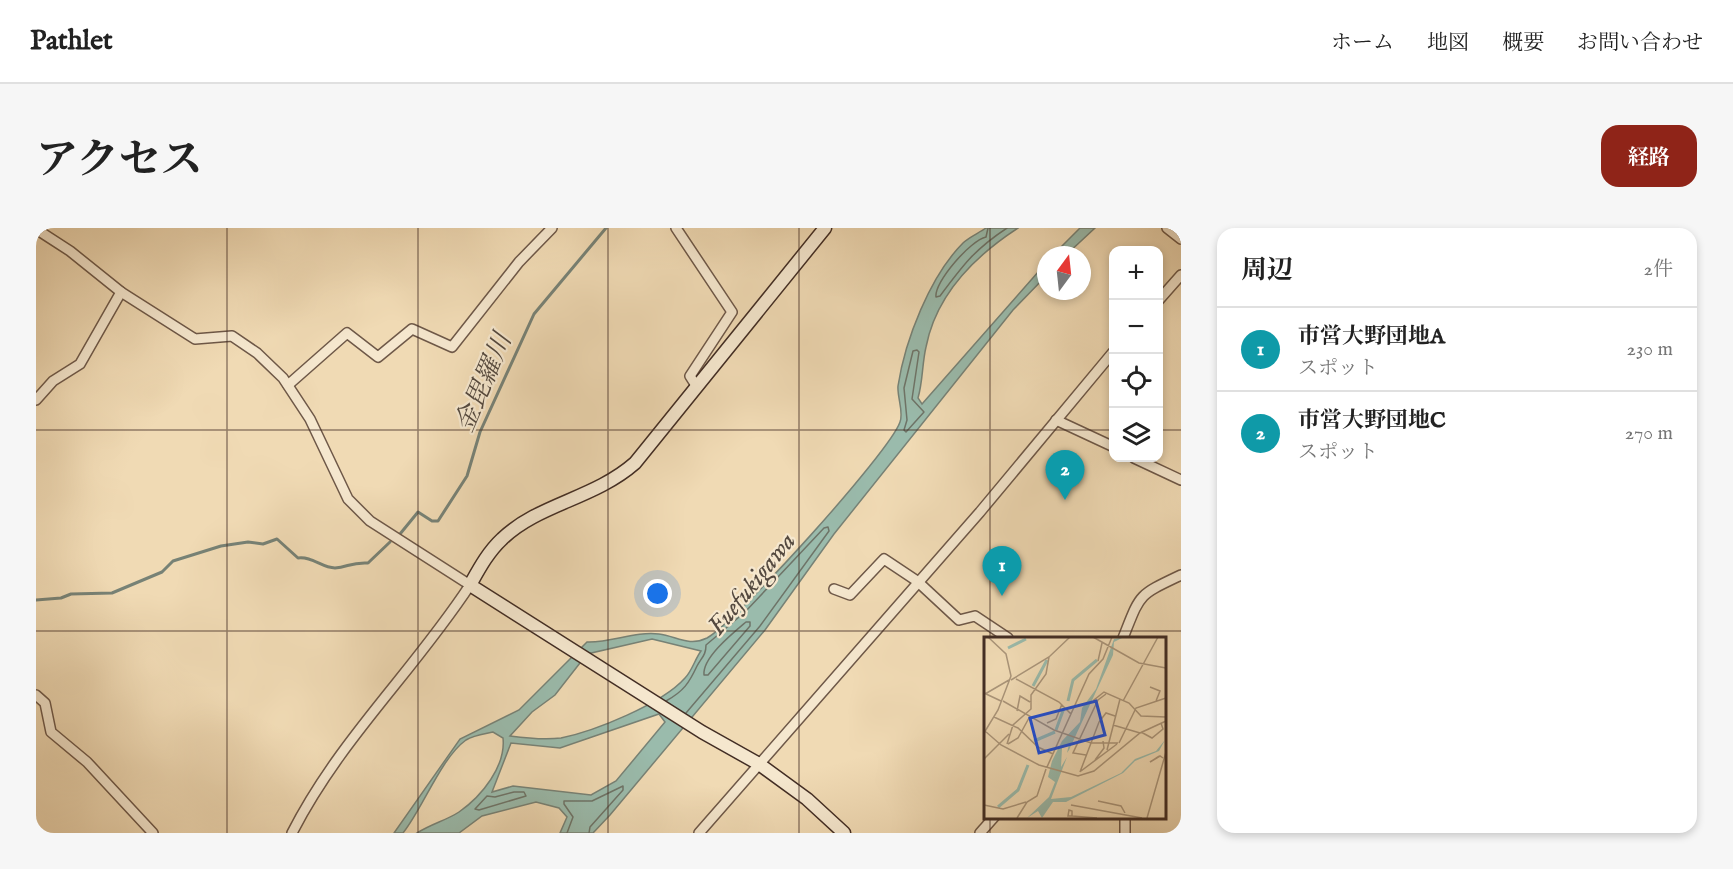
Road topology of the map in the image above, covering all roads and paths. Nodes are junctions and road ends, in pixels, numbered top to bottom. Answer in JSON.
{"nodes":[{"id":1,"x":552,"y":228,"type":"edge"},
{"id":2,"x":676,"y":228,"type":"edge"},
{"id":3,"x":825,"y":228,"type":"edge"},
{"id":4,"x":1167,"y":228,"type":"edge"},
{"id":5,"x":36,"y":229,"type":"edge"},
{"id":6,"x":1181,"y":239,"type":"edge"},
{"id":7,"x":1181,"y":275,"type":"edge"},
{"id":8,"x":122,"y":292,"type":"junction"},
{"id":9,"x":1159,"y":300,"type":"edge"},
{"id":10,"x":1111,"y":354,"type":"edge"},
{"id":11,"x":288,"y":385,"type":"junction"},
{"id":12,"x":697,"y":387,"type":"junction"},
{"id":13,"x":36,"y":400,"type":"edge"},
{"id":14,"x":1056,"y":420,"type":"junction"},
{"id":15,"x":1109,"y":445,"type":"edge"},
{"id":16,"x":1143,"y":462,"type":"edge"},
{"id":17,"x":1181,"y":480,"type":"edge"},
{"id":18,"x":1181,"y":575,"type":"edge"},
{"id":19,"x":917,"y":581,"type":"junction"},
{"id":20,"x":470,"y":585,"type":"junction"},
{"id":21,"x":834,"y":589,"type":"dead end"},
{"id":22,"x":1006,"y":637,"type":"edge"},
{"id":23,"x":1123,"y":637,"type":"edge"},
{"id":24,"x":36,"y":695,"type":"edge"},
{"id":25,"x":759,"y":764,"type":"junction"},
{"id":26,"x":993,"y":818,"type":"edge"},
{"id":27,"x":153,"y":833,"type":"edge"},
{"id":28,"x":292,"y":833,"type":"edge"},
{"id":29,"x":699,"y":833,"type":"edge"},
{"id":30,"x":844,"y":833,"type":"edge"},
{"id":31,"x":980,"y":833,"type":"edge"}],
"edges":[{"from":1,"to":11,"type":"street"},
{"from":2,"to":12,"type":"street"},
{"from":3,"to":12,"type":"street"},
{"from":4,"to":6,"type":"street"},
{"from":5,"to":8,"type":"street"},
{"from":7,"to":9,"type":"street"},
{"from":8,"to":11,"type":"street"},
{"from":8,"to":13,"type":"street"},
{"from":10,"to":14,"type":"street"},
{"from":11,"to":20,"type":"street"},
{"from":12,"to":20,"type":"street"},
{"from":14,"to":15,"type":"street"},
{"from":14,"to":19,"type":"street"},
{"from":16,"to":17,"type":"street"},
{"from":18,"to":23,"type":"street"},
{"from":19,"to":21,"type":"street"},
{"from":19,"to":22,"type":"street"},
{"from":19,"to":25,"type":"street"},
{"from":20,"to":25,"type":"street"},
{"from":20,"to":28,"type":"street"},
{"from":24,"to":27,"type":"street"},
{"from":25,"to":29,"type":"street"},
{"from":25,"to":30,"type":"street"},
{"from":26,"to":31,"type":"street"}]}
